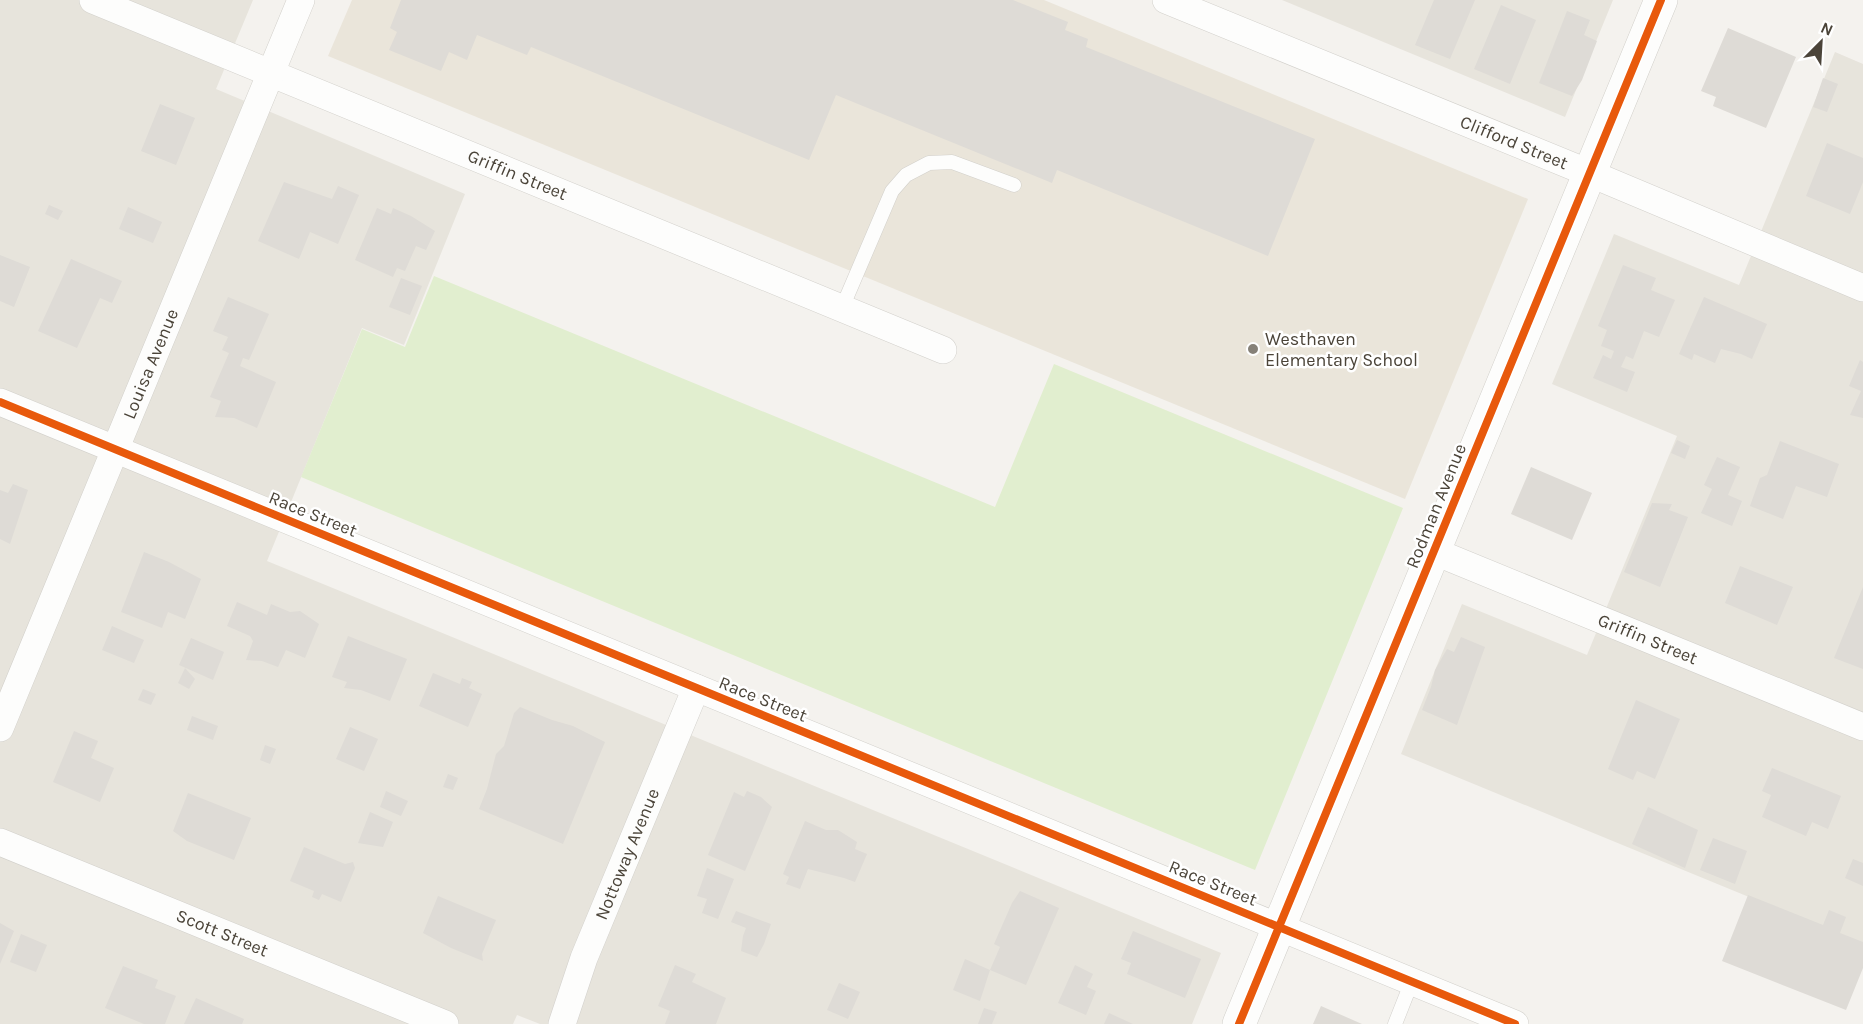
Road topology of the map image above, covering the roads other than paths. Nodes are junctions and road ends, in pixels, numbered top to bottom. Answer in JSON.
{"nodes":[{"id":1,"x":93,"y":0,"type":"edge"},
{"id":2,"x":301,"y":0,"type":"edge"},
{"id":3,"x":1166,"y":0,"type":"edge"},
{"id":4,"x":1661,"y":0,"type":"edge"},
{"id":5,"x":271,"y":73,"type":"junction"},
{"id":6,"x":1589,"y":173,"type":"junction"},
{"id":7,"x":1014,"y":185,"type":"dead end"},
{"id":8,"x":1863,"y":288,"type":"edge"},
{"id":9,"x":842,"y":308,"type":"junction"},
{"id":10,"x":943,"y":350,"type":"dead end"},
{"id":11,"x":0,"y":402,"type":"edge"},
{"id":12,"x":115,"y":449,"type":"junction"},
{"id":13,"x":1433,"y":551,"type":"junction"},
{"id":14,"x":696,"y":688,"type":"junction"},
{"id":15,"x":1863,"y":727,"type":"edge"},
{"id":16,"x":0,"y":728,"type":"edge"},
{"id":17,"x":0,"y":842,"type":"edge"},
{"id":18,"x":1279,"y":927,"type":"junction"},
{"id":19,"x":1412,"y":981,"type":"junction"},
{"id":20,"x":445,"y":1024,"type":"edge"},
{"id":21,"x":562,"y":1024,"type":"edge"},
{"id":22,"x":1239,"y":1024,"type":"edge"},
{"id":23,"x":1395,"y":1024,"type":"edge"},
{"id":24,"x":1515,"y":1024,"type":"edge"}],
"edges":[{"from":1,"to":5,"type":"street","name":"Griffin Street"},
{"from":2,"to":5,"type":"street","name":"Louisa Avenue"},
{"from":3,"to":6,"type":"street","name":"Clifford Street"},
{"from":4,"to":6,"type":"street","name":"Rodman Avenue"},
{"from":5,"to":9,"type":"street","name":"Griffin Street"},
{"from":5,"to":12,"type":"street","name":"Louisa Avenue"},
{"from":6,"to":8,"type":"street","name":"Clifford Street"},
{"from":6,"to":13,"type":"street","name":"Rodman Avenue"},
{"from":7,"to":9,"type":"lane"},
{"from":9,"to":10,"type":"street","name":"Griffin Street"},
{"from":11,"to":12,"type":"street","name":"Race Street"},
{"from":12,"to":14,"type":"street","name":"Race Street"},
{"from":12,"to":16,"type":"street","name":"Louisa Avenue"},
{"from":13,"to":15,"type":"street","name":"Griffin Street"},
{"from":13,"to":18,"type":"street","name":"Rodman Avenue"},
{"from":14,"to":18,"type":"street","name":"Race Street"},
{"from":14,"to":21,"type":"street","name":"Nottoway Avenue"},
{"from":17,"to":20,"type":"street","name":"Scott Street"},
{"from":18,"to":19,"type":"street","name":"Race Street"},
{"from":18,"to":22,"type":"street","name":"Rodman Avenue"},
{"from":19,"to":23,"type":"lane"},
{"from":19,"to":24,"type":"street","name":"Race Street"}]}
